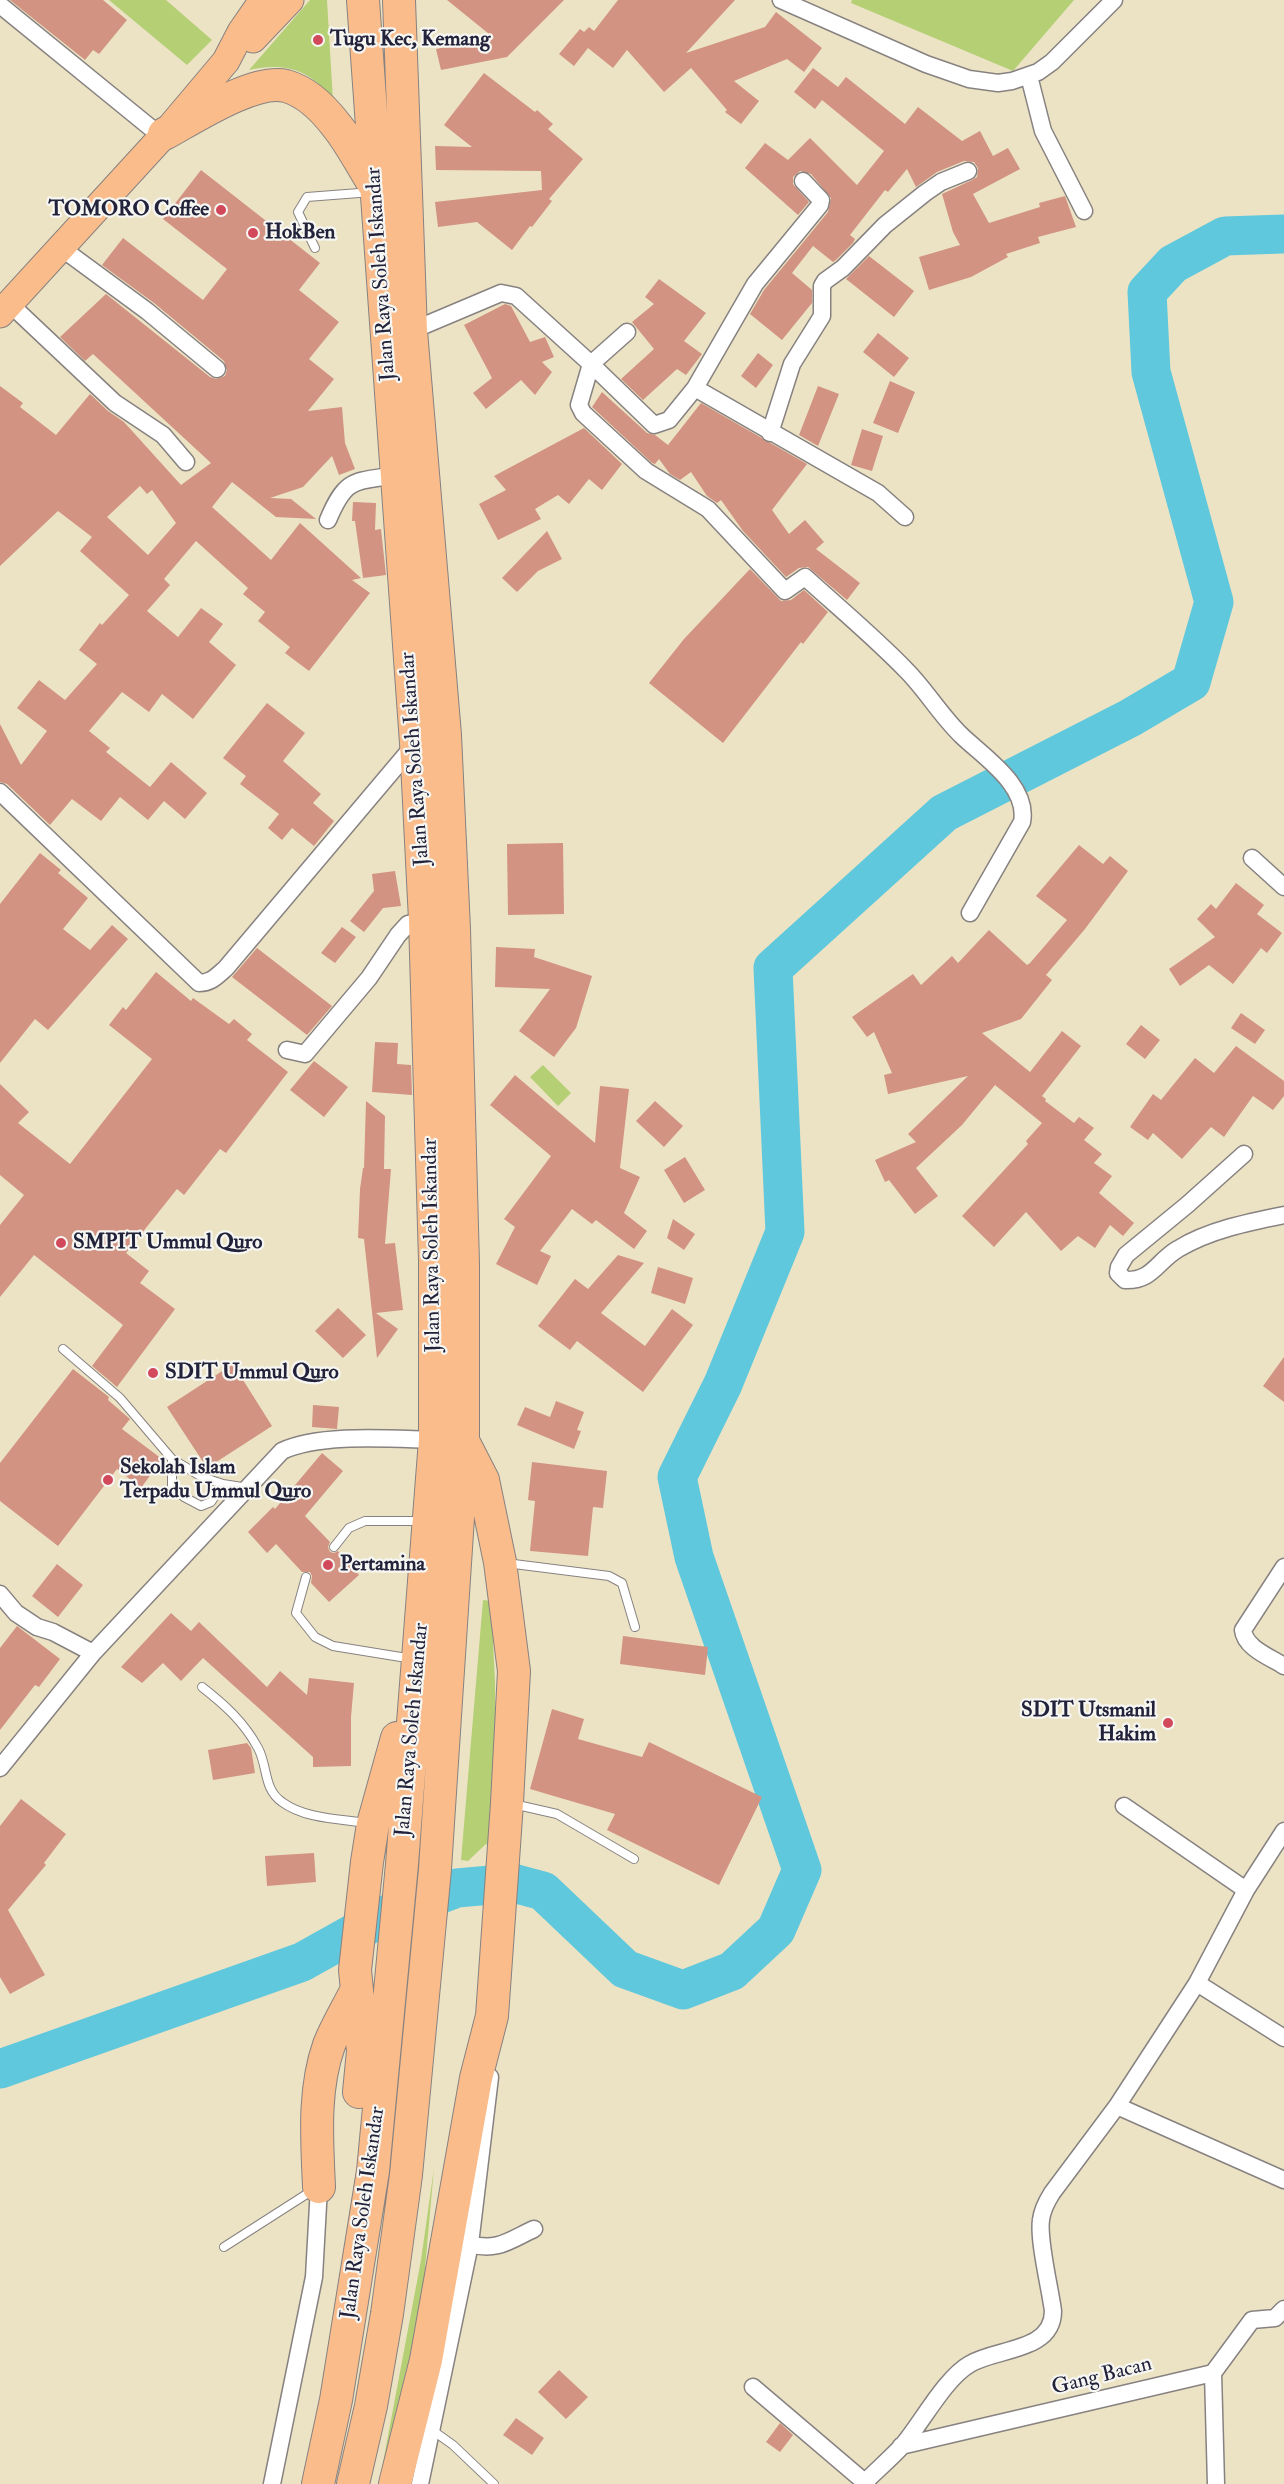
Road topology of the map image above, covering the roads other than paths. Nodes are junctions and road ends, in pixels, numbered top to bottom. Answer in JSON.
{"nodes":[{"id":1,"x":263,"y":0,"type":"edge"},
{"id":2,"x":290,"y":0,"type":"edge"},
{"id":3,"x":363,"y":0,"type":"edge"},
{"id":4,"x":399,"y":0,"type":"edge"},
{"id":5,"x":781,"y":0,"type":"edge"},
{"id":6,"x":1114,"y":0,"type":"edge"},
{"id":7,"x":0,"y":4,"type":"edge"},
{"id":8,"x":228,"y":58,"type":"junction"},
{"id":9,"x":1029,"y":76,"type":"junction"},
{"id":10,"x":163,"y":136,"type":"junction"},
{"id":11,"x":968,"y":171,"type":"dead end"},
{"id":12,"x":803,"y":181,"type":"dead end"},
{"id":13,"x":375,"y":189,"type":"junction"},
{"id":14,"x":1084,"y":211,"type":"dead end"},
{"id":15,"x":60,"y":247,"type":"junction"},
{"id":16,"x":315,"y":248,"type":"dead end"},
{"id":17,"x":5,"y":309,"type":"edge"},
{"id":18,"x":411,"y":331,"type":"junction"},
{"id":19,"x":627,"y":332,"type":"dead end"},
{"id":20,"x":591,"y":364,"type":"junction"},
{"id":21,"x":217,"y":369,"type":"dead end"},
{"id":22,"x":695,"y":388,"type":"junction"},
{"id":23,"x":770,"y":433,"type":"junction"},
{"id":24,"x":186,"y":462,"type":"dead end"},
{"id":25,"x":396,"y":475,"type":"junction"},
{"id":26,"x":905,"y":517,"type":"dead end"},
{"id":27,"x":328,"y":520,"type":"dead end"},
{"id":28,"x":426,"y":683,"type":"junction"},
{"id":29,"x":416,"y":743,"type":"junction"},
{"id":30,"x":0,"y":792,"type":"edge"},
{"id":31,"x":1252,"y":858,"type":"dead end"},
{"id":32,"x":1284,"y":887,"type":"edge"},
{"id":33,"x":970,"y":913,"type":"dead end"},
{"id":34,"x":425,"y":920,"type":"junction"},
{"id":35,"x":287,"y":1050,"type":"dead end"},
{"id":36,"x":1244,"y":1154,"type":"dead end"},
{"id":37,"x":1284,"y":1215,"type":"edge"},
{"id":38,"x":63,"y":1349,"type":"dead end"},
{"id":39,"x":449,"y":1441,"type":"junction"},
{"id":40,"x":172,"y":1459,"type":"junction"},
{"id":41,"x":223,"y":1484,"type":"junction"},
{"id":42,"x":248,"y":1488,"type":"junction"},
{"id":43,"x":427,"y":1521,"type":"junction"},
{"id":44,"x":334,"y":1547,"type":"dead end"},
{"id":45,"x":500,"y":1562,"type":"junction"},
{"id":46,"x":1284,"y":1568,"type":"edge"},
{"id":47,"x":306,"y":1577,"type":"dead end"},
{"id":48,"x":0,"y":1594,"type":"edge"},
{"id":49,"x":635,"y":1627,"type":"dead end"},
{"id":50,"x":93,"y":1653,"type":"junction"},
{"id":51,"x":419,"y":1660,"type":"junction"},
{"id":52,"x":1284,"y":1666,"type":"edge"},
{"id":53,"x":202,"y":1687,"type":"dead end"},
{"id":54,"x":0,"y":1768,"type":"edge"},
{"id":55,"x":507,"y":1803,"type":"junction"},
{"id":56,"x":1124,"y":1806,"type":"dead end"},
{"id":57,"x":373,"y":1824,"type":"junction"},
{"id":58,"x":1284,"y":1831,"type":"edge"},
{"id":59,"x":634,"y":1859,"type":"dead end"},
{"id":60,"x":1246,"y":1890,"type":"junction"},
{"id":61,"x":355,"y":1981,"type":"junction"},
{"id":62,"x":1197,"y":1983,"type":"junction"},
{"id":63,"x":492,"y":2012,"type":"junction"},
{"id":64,"x":1284,"y":2038,"type":"edge"},
{"id":65,"x":1117,"y":2106,"type":"junction"},
{"id":66,"x":1284,"y":2180,"type":"edge"},
{"id":67,"x":319,"y":2187,"type":"junction"},
{"id":68,"x":534,"y":2229,"type":"dead end"},
{"id":69,"x":470,"y":2244,"type":"junction"},
{"id":70,"x":224,"y":2247,"type":"dead end"},
{"id":71,"x":1284,"y":2309,"type":"edge"},
{"id":72,"x":1213,"y":2373,"type":"junction"},
{"id":73,"x":753,"y":2387,"type":"dead end"},
{"id":74,"x":432,"y":2430,"type":"junction"},
{"id":75,"x":902,"y":2446,"type":"junction"},
{"id":76,"x":866,"y":2483,"type":"edge"},
{"id":77,"x":272,"y":2484,"type":"edge"},
{"id":78,"x":297,"y":2484,"type":"edge"},
{"id":79,"x":318,"y":2484,"type":"edge"},
{"id":80,"x":354,"y":2484,"type":"edge"},
{"id":81,"x":396,"y":2484,"type":"edge"},
{"id":82,"x":420,"y":2484,"type":"edge"},
{"id":83,"x":494,"y":2484,"type":"edge"},
{"id":84,"x":1216,"y":2484,"type":"edge"}],
"edges":[{"from":1,"to":8,"type":"main road"},
{"from":2,"to":8,"type":"main road"},
{"from":3,"to":13,"type":"highway","name":"Jalan Raya Soleh Iskandar"},
{"from":4,"to":18,"type":"highway","name":"Jalan Raya Soleh Iskandar"},
{"from":5,"to":9,"type":"street"},
{"from":6,"to":9,"type":"street"},
{"from":7,"to":10,"type":"street"},
{"from":8,"to":10,"type":"main road"},
{"from":9,"to":14,"type":"street"},
{"from":10,"to":13,"type":"highway"},
{"from":10,"to":15,"type":"main road"},
{"from":11,"to":23,"type":"street"},
{"from":12,"to":22,"type":"street"},
{"from":13,"to":16,"type":"lane"},
{"from":13,"to":25,"type":"highway","name":"Jalan Raya Soleh Iskandar"},
{"from":15,"to":17,"type":"main road"},
{"from":15,"to":21,"type":"street"},
{"from":17,"to":24,"type":"street"},
{"from":18,"to":20,"type":"street"},
{"from":18,"to":28,"type":"highway","name":"Jalan Raya Soleh Iskandar"},
{"from":19,"to":20,"type":"street"},
{"from":20,"to":22,"type":"street"},
{"from":20,"to":33,"type":"street"},
{"from":22,"to":23,"type":"street"},
{"from":23,"to":26,"type":"street"},
{"from":25,"to":27,"type":"street"},
{"from":25,"to":28,"type":"highway","name":"Jalan Raya Soleh Iskandar"},
{"from":28,"to":29,"type":"highway","name":"Jalan Raya Soleh Iskandar"},
{"from":28,"to":39,"type":"highway","name":"Jalan Raya Soleh Iskandar"},
{"from":29,"to":30,"type":"street"},
{"from":29,"to":34,"type":"highway","name":"Jalan Raya Soleh Iskandar"},
{"from":31,"to":32,"type":"street"},
{"from":34,"to":35,"type":"street"},
{"from":34,"to":39,"type":"highway","name":"Jalan Raya Soleh Iskandar"},
{"from":36,"to":37,"type":"street"},
{"from":38,"to":40,"type":"lane"},
{"from":39,"to":42,"type":"street"},
{"from":39,"to":43,"type":"highway","name":"Jalan Raya Soleh Iskandar"},
{"from":39,"to":45,"type":"highway"},
{"from":39,"to":80,"type":"highway","name":"Jalan Raya Soleh Iskandar"},
{"from":40,"to":41,"type":"lane"},
{"from":40,"to":41,"type":"lane"},
{"from":41,"to":42,"type":"lane"},
{"from":42,"to":50,"type":"street"},
{"from":43,"to":44,"type":"lane"},
{"from":43,"to":51,"type":"highway","name":"Jalan Raya Soleh Iskandar"},
{"from":45,"to":49,"type":"lane"},
{"from":45,"to":55,"type":"highway"},
{"from":46,"to":52,"type":"street"},
{"from":47,"to":51,"type":"lane"},
{"from":48,"to":50,"type":"street"},
{"from":50,"to":54,"type":"street"},
{"from":51,"to":57,"type":"highway"},
{"from":51,"to":79,"type":"highway","name":"Jalan Raya Soleh Iskandar"},
{"from":53,"to":57,"type":"lane"},
{"from":55,"to":59,"type":"lane"},
{"from":55,"to":63,"type":"highway"},
{"from":56,"to":60,"type":"street"},
{"from":57,"to":61,"type":"highway"},
{"from":58,"to":60,"type":"street"},
{"from":60,"to":62,"type":"street"},
{"from":61,"to":67,"type":"highway"},
{"from":61,"to":78,"type":"highway"},
{"from":62,"to":64,"type":"street"},
{"from":62,"to":65,"type":"street"},
{"from":63,"to":69,"type":"street"},
{"from":63,"to":81,"type":"highway"},
{"from":65,"to":66,"type":"street"},
{"from":65,"to":75,"type":"street"},
{"from":67,"to":70,"type":"lane"},
{"from":67,"to":77,"type":"street"},
{"from":68,"to":69,"type":"street"},
{"from":69,"to":74,"type":"street"},
{"from":71,"to":72,"type":"street"},
{"from":72,"to":75,"type":"street","name":"Gang Bacan"},
{"from":72,"to":84,"type":"street"},
{"from":73,"to":76,"type":"street"},
{"from":74,"to":82,"type":"street"},
{"from":74,"to":83,"type":"lane"},
{"from":75,"to":76,"type":"street"}]}
